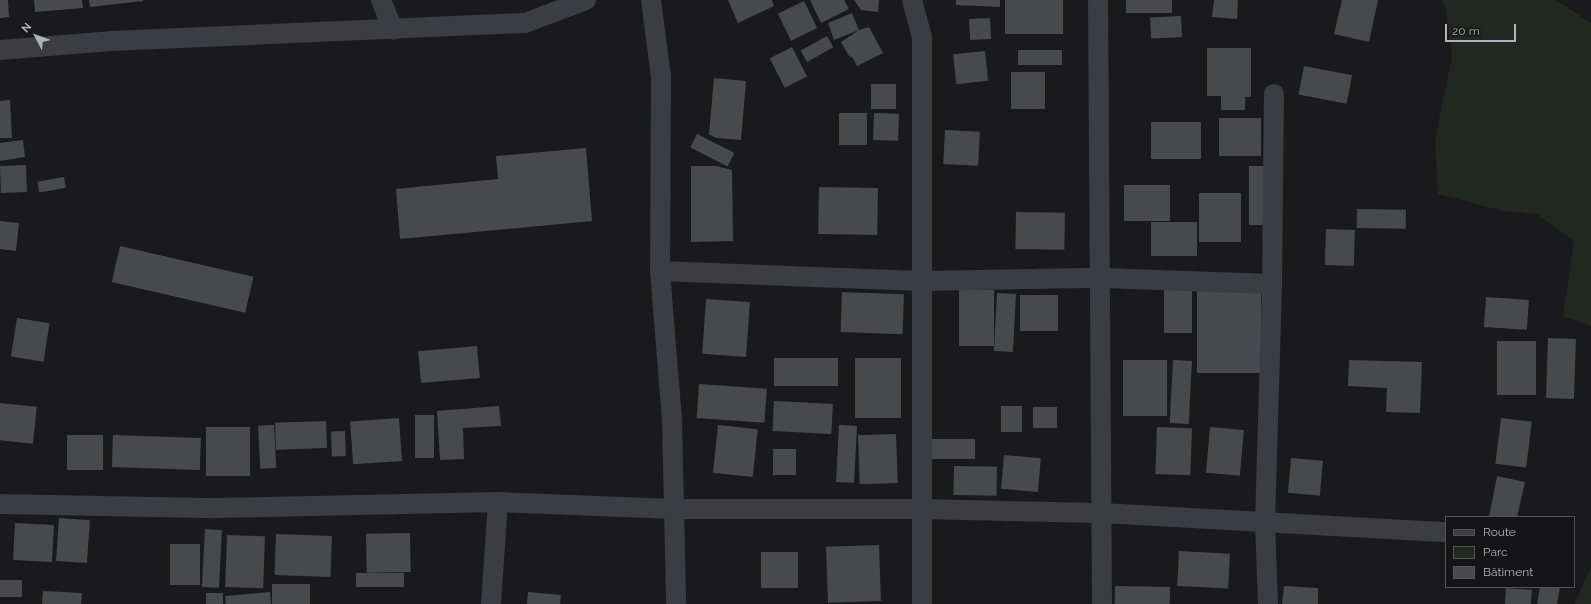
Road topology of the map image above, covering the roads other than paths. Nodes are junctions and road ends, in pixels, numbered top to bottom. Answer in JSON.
{"nodes":[{"id":1,"x":381,"y":0,"type":"edge"},
{"id":2,"x":586,"y":0,"type":"edge"},
{"id":3,"x":651,"y":0,"type":"edge"},
{"id":4,"x":912,"y":0,"type":"edge"},
{"id":5,"x":1098,"y":0,"type":"edge"},
{"id":6,"x":392,"y":30,"type":"junction"},
{"id":7,"x":0,"y":50,"type":"edge"},
{"id":8,"x":1274,"y":94,"type":"dead end"},
{"id":9,"x":660,"y":271,"type":"junction"},
{"id":10,"x":1101,"y":278,"type":"junction"},
{"id":11,"x":922,"y":281,"type":"junction"},
{"id":12,"x":1272,"y":284,"type":"junction"},
{"id":13,"x":498,"y":502,"type":"junction"},
{"id":14,"x":0,"y":504,"type":"edge"},
{"id":15,"x":674,"y":509,"type":"junction"},
{"id":16,"x":922,"y":509,"type":"junction"},
{"id":17,"x":1102,"y":513,"type":"junction"},
{"id":18,"x":1265,"y":522,"type":"junction"},
{"id":19,"x":1445,"y":532,"type":"edge"},
{"id":20,"x":491,"y":604,"type":"edge"},
{"id":21,"x":676,"y":604,"type":"edge"},
{"id":22,"x":922,"y":604,"type":"edge"},
{"id":23,"x":1102,"y":604,"type":"edge"},
{"id":24,"x":1268,"y":604,"type":"edge"}],
"edges":[{"from":1,"to":6,"type":"street"},
{"from":2,"to":6,"type":"street"},
{"from":3,"to":9,"type":"street"},
{"from":4,"to":11,"type":"street"},
{"from":5,"to":10,"type":"street"},
{"from":6,"to":7,"type":"street"},
{"from":8,"to":12,"type":"street"},
{"from":9,"to":11,"type":"street"},
{"from":9,"to":15,"type":"street"},
{"from":10,"to":11,"type":"street"},
{"from":10,"to":12,"type":"street"},
{"from":10,"to":17,"type":"street"},
{"from":11,"to":16,"type":"street"},
{"from":12,"to":18,"type":"street"},
{"from":13,"to":14,"type":"street"},
{"from":13,"to":15,"type":"street"},
{"from":13,"to":20,"type":"street"},
{"from":15,"to":16,"type":"street"},
{"from":15,"to":21,"type":"street"},
{"from":16,"to":17,"type":"street"},
{"from":16,"to":22,"type":"street"},
{"from":17,"to":18,"type":"street"},
{"from":17,"to":23,"type":"street"},
{"from":18,"to":19,"type":"street"},
{"from":18,"to":24,"type":"street"}]}
